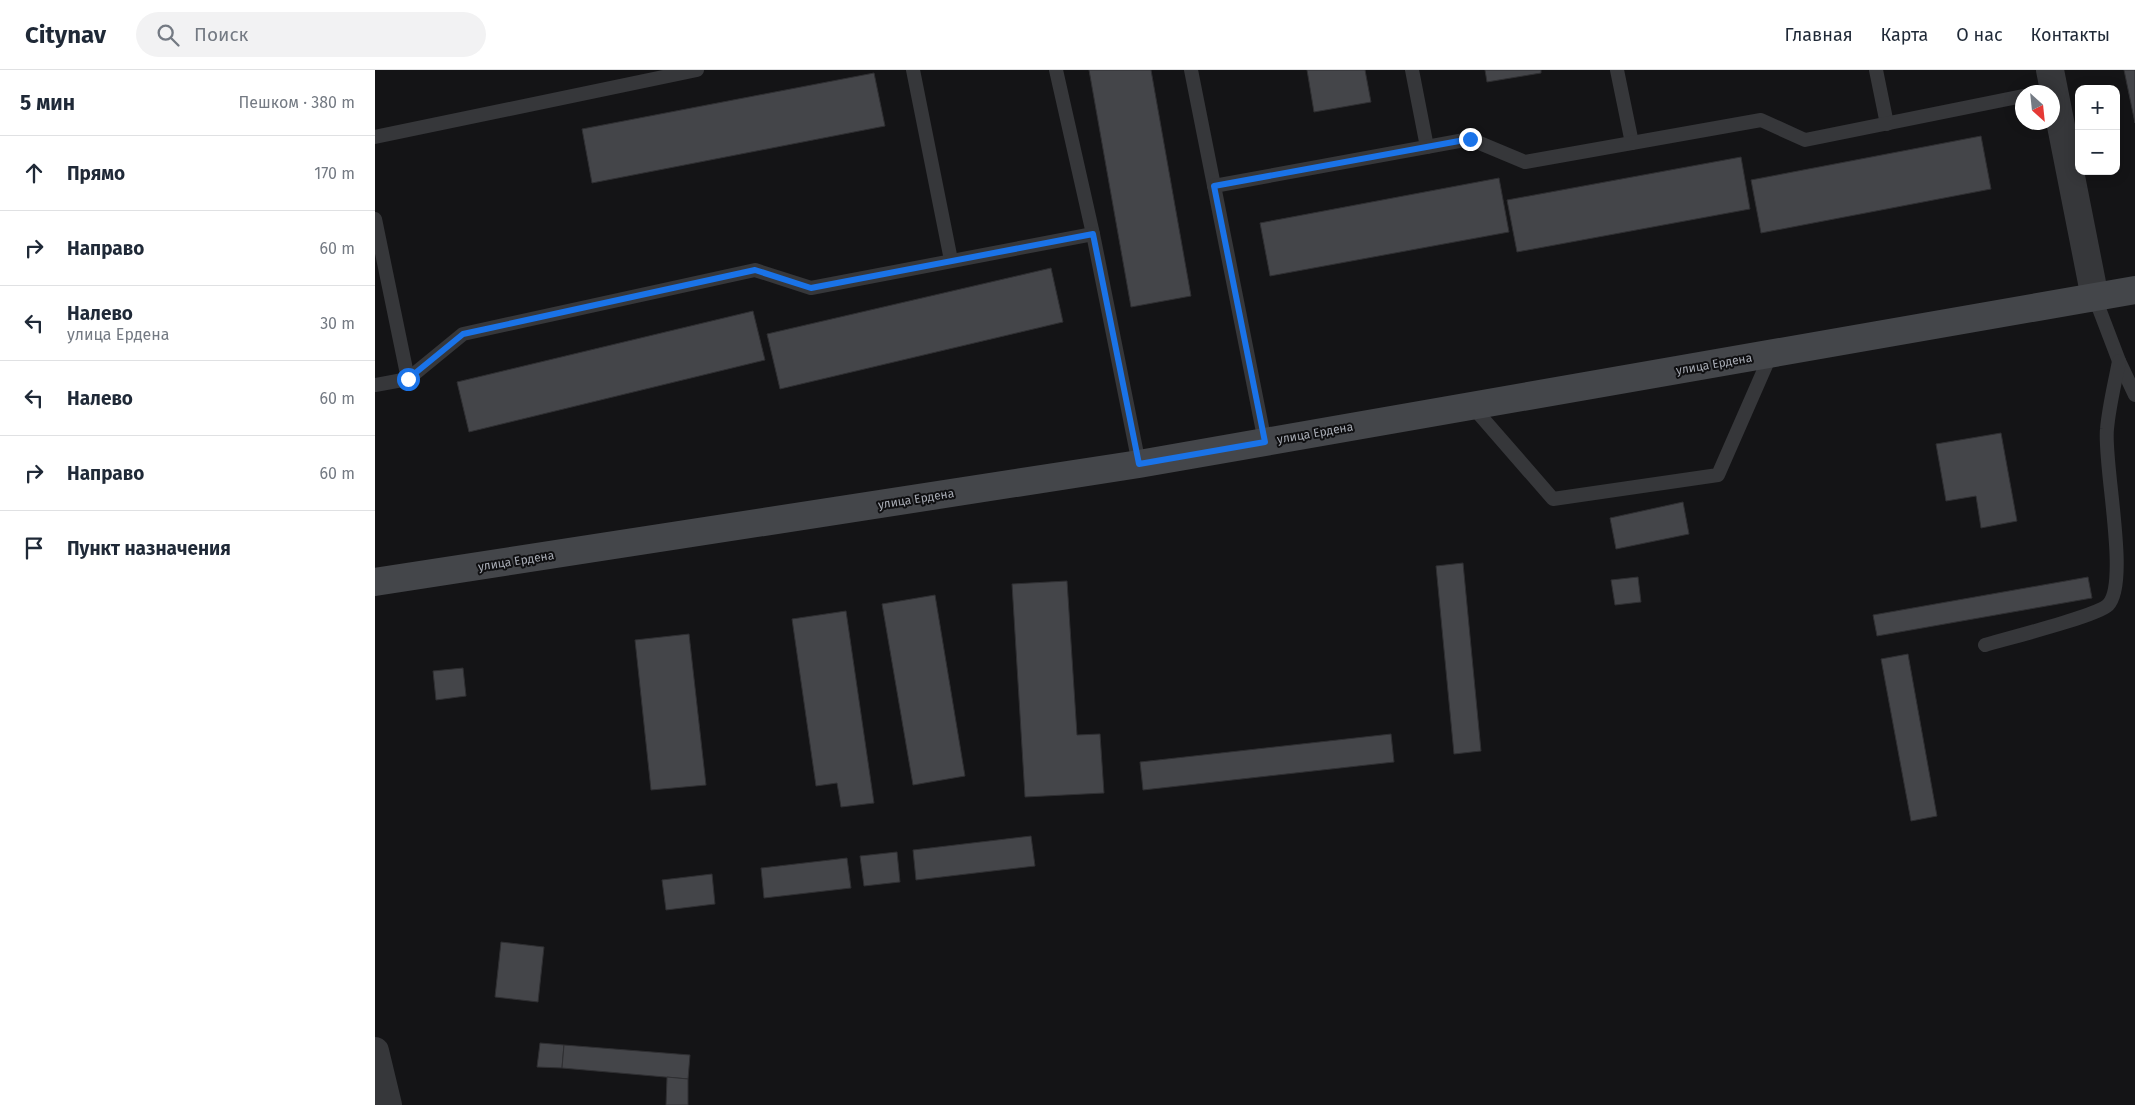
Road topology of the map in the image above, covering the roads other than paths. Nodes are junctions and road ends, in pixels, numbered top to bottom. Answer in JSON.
{"nodes":[{"id":1,"x":697,"y":70,"type":"edge"},
{"id":2,"x":913,"y":70,"type":"edge"},
{"id":3,"x":1056,"y":70,"type":"edge"},
{"id":4,"x":1191,"y":70,"type":"edge"},
{"id":5,"x":1412,"y":70,"type":"edge"},
{"id":6,"x":1617,"y":70,"type":"edge"},
{"id":7,"x":1876,"y":70,"type":"edge"},
{"id":8,"x":2048,"y":84,"type":"edge"},
{"id":9,"x":2015,"y":98,"type":"edge"},
{"id":10,"x":1887,"y":124,"type":"junction"},
{"id":11,"x":375,"y":137,"type":"edge"},
{"id":12,"x":1632,"y":144,"type":"junction"},
{"id":13,"x":1427,"y":147,"type":"junction"},
{"id":14,"x":1214,"y":186,"type":"junction"},
{"id":15,"x":375,"y":219,"type":"edge"},
{"id":16,"x":1093,"y":234,"type":"junction"},
{"id":17,"x":951,"y":260,"type":"junction"},
{"id":18,"x":2135,"y":290,"type":"edge"},
{"id":19,"x":2095,"y":298,"type":"junction"},
{"id":20,"x":1771,"y":354,"type":"junction"},
{"id":21,"x":2119,"y":361,"type":"junction"},
{"id":22,"x":408,"y":379,"type":"junction"},
{"id":23,"x":375,"y":385,"type":"edge"},
{"id":24,"x":2135,"y":395,"type":"edge"},
{"id":25,"x":1473,"y":406,"type":"junction"},
{"id":26,"x":1265,"y":442,"type":"junction"},
{"id":27,"x":1139,"y":464,"type":"junction"},
{"id":28,"x":375,"y":582,"type":"edge"},
{"id":29,"x":1985,"y":645,"type":"dead end"},
{"id":30,"x":375,"y":1051,"type":"edge"},
{"id":31,"x":388,"y":1105,"type":"edge"}],
"edges":[{"from":1,"to":11,"type":"lane"},
{"from":2,"to":17,"type":"lane"},
{"from":3,"to":16,"type":"lane"},
{"from":4,"to":14,"type":"lane"},
{"from":5,"to":13,"type":"lane"},
{"from":6,"to":12,"type":"lane"},
{"from":7,"to":10,"type":"lane"},
{"from":8,"to":19,"type":"street"},
{"from":9,"to":10,"type":"lane"},
{"from":10,"to":12,"type":"lane"},
{"from":12,"to":13,"type":"lane"},
{"from":13,"to":14,"type":"lane"},
{"from":14,"to":26,"type":"lane"},
{"from":15,"to":22,"type":"lane"},
{"from":16,"to":17,"type":"lane"},
{"from":16,"to":27,"type":"lane"},
{"from":17,"to":22,"type":"lane"},
{"from":18,"to":19,"type":"street","name":"улица Ердена"},
{"from":19,"to":20,"type":"street","name":"улица Ердена"},
{"from":19,"to":21,"type":"lane"},
{"from":20,"to":25,"type":"street","name":"улица Ердена"},
{"from":20,"to":25,"type":"lane"},
{"from":21,"to":24,"type":"lane"},
{"from":21,"to":29,"type":"lane"},
{"from":22,"to":23,"type":"lane"},
{"from":25,"to":26,"type":"street","name":"улица Ердена"},
{"from":26,"to":27,"type":"street","name":"улица Ердена"},
{"from":27,"to":28,"type":"street","name":"улица Ердена"},
{"from":30,"to":31,"type":"street"}]}
